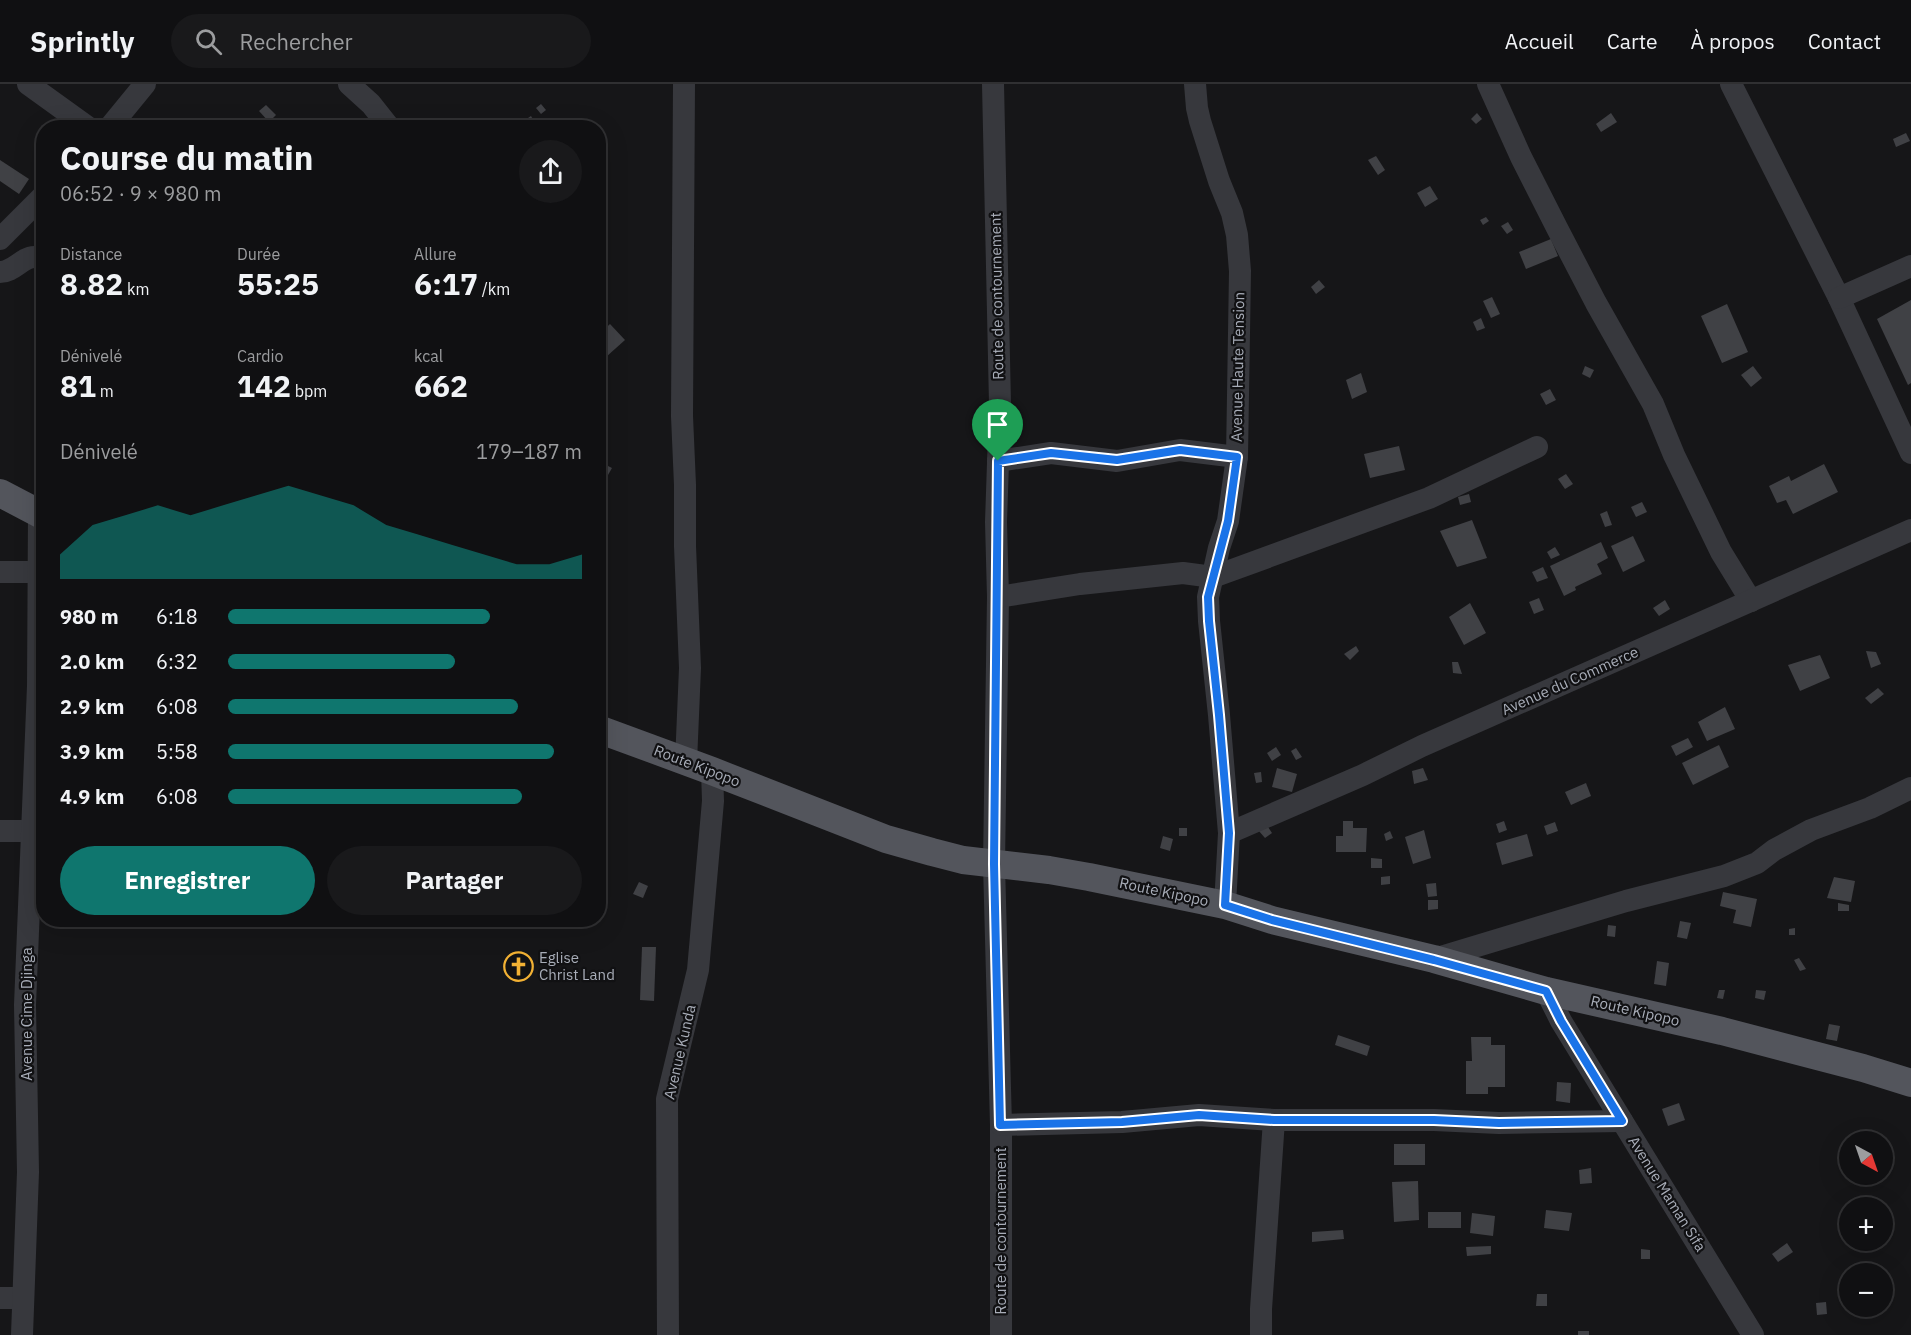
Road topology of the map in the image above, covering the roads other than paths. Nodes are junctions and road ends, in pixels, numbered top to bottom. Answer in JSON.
{"nodes":[{"id":1,"x":28,"y":84,"type":"edge"},
{"id":2,"x":145,"y":84,"type":"edge"},
{"id":3,"x":349,"y":84,"type":"edge"},
{"id":4,"x":684,"y":84,"type":"edge"},
{"id":5,"x":993,"y":84,"type":"edge"},
{"id":6,"x":1195,"y":84,"type":"edge"},
{"id":7,"x":1488,"y":84,"type":"edge"},
{"id":8,"x":1740,"y":86,"type":"edge"},
{"id":9,"x":78,"y":120,"type":"edge"},
{"id":10,"x":116,"y":120,"type":"edge"},
{"id":11,"x":384,"y":120,"type":"edge"},
{"id":12,"x":36,"y":203,"type":"edge"},
{"id":13,"x":0,"y":239,"type":"edge"},
{"id":14,"x":36,"y":257,"type":"edge"},
{"id":15,"x":1911,"y":266,"type":"edge"},
{"id":16,"x":0,"y":272,"type":"edge"},
{"id":17,"x":1839,"y":298,"type":"junction"},
{"id":18,"x":1537,"y":447,"type":"dead end"},
{"id":19,"x":1911,"y":453,"type":"edge"},
{"id":20,"x":1237,"y":457,"type":"junction"},
{"id":21,"x":998,"y":461,"type":"junction"},
{"id":22,"x":0,"y":493,"type":"edge"},
{"id":23,"x":36,"y":512,"type":"edge"},
{"id":24,"x":1911,"y":530,"type":"edge"},
{"id":25,"x":0,"y":572,"type":"edge"},
{"id":26,"x":36,"y":572,"type":"edge"},
{"id":27,"x":1213,"y":577,"type":"junction"},
{"id":28,"x":998,"y":597,"type":"junction"},
{"id":29,"x":1751,"y":601,"type":"junction"},
{"id":30,"x":36,"y":727,"type":"edge"},
{"id":31,"x":606,"y":732,"type":"edge"},
{"id":32,"x":699,"y":766,"type":"junction"},
{"id":33,"x":1911,"y":788,"type":"edge"},
{"id":34,"x":0,"y":831,"type":"edge"},
{"id":35,"x":31,"y":831,"type":"junction"},
{"id":36,"x":1229,"y":833,"type":"junction"},
{"id":37,"x":994,"y":864,"type":"junction"},
{"id":38,"x":1225,"y":905,"type":"junction"},
{"id":39,"x":1434,"y":960,"type":"junction"},
{"id":40,"x":1546,"y":991,"type":"junction"},
{"id":41,"x":1911,"y":1083,"type":"edge"},
{"id":42,"x":1274,"y":1120,"type":"junction"},
{"id":43,"x":1622,"y":1121,"type":"junction"},
{"id":44,"x":1000,"y":1125,"type":"junction"},
{"id":45,"x":0,"y":1298,"type":"edge"},
{"id":46,"x":23,"y":1298,"type":"junction"},
{"id":47,"x":22,"y":1335,"type":"edge"},
{"id":48,"x":668,"y":1335,"type":"edge"},
{"id":49,"x":1001,"y":1335,"type":"edge"},
{"id":50,"x":1261,"y":1335,"type":"edge"},
{"id":51,"x":1753,"y":1335,"type":"edge"}],
"edges":[{"from":1,"to":9,"type":"street"},
{"from":2,"to":10,"type":"street"},
{"from":3,"to":11,"type":"street"},
{"from":4,"to":32,"type":"street","name":"Avenue Kunda"},
{"from":5,"to":21,"type":"street","name":"Route de contournement"},
{"from":6,"to":20,"type":"street","name":"Avenue Haute Tension"},
{"from":7,"to":29,"type":"street"},
{"from":8,"to":17,"type":"street"},
{"from":12,"to":13,"type":"street"},
{"from":14,"to":16,"type":"street"},
{"from":15,"to":17,"type":"street"},
{"from":17,"to":19,"type":"street"},
{"from":18,"to":27,"type":"street"},
{"from":20,"to":21,"type":"street"},
{"from":20,"to":27,"type":"street","name":"Avenue Haute Tension"},
{"from":21,"to":28,"type":"street","name":"Route de contournement"},
{"from":22,"to":23,"type":"main road"},
{"from":24,"to":29,"type":"street","name":"Avenue du Commerce"},
{"from":25,"to":26,"type":"street"},
{"from":27,"to":28,"type":"street"},
{"from":27,"to":36,"type":"street","name":"Avenue Haute Tension"},
{"from":28,"to":37,"type":"street","name":"Route de contournement"},
{"from":29,"to":36,"type":"street","name":"Avenue du Commerce"},
{"from":30,"to":35,"type":"street","name":"Avenue Cime Djinga"},
{"from":31,"to":32,"type":"main road","name":"Route Kipopo"},
{"from":32,"to":37,"type":"main road","name":"Route Kipopo"},
{"from":32,"to":48,"type":"street","name":"Avenue Kunda"},
{"from":33,"to":39,"type":"street"},
{"from":34,"to":35,"type":"street"},
{"from":35,"to":46,"type":"street","name":"Avenue Cime Djinga"},
{"from":36,"to":38,"type":"street","name":"Avenue Haute Tension"},
{"from":37,"to":38,"type":"main road","name":"Route Kipopo"},
{"from":37,"to":44,"type":"street","name":"Route de contournement"},
{"from":38,"to":39,"type":"main road","name":"Route Kipopo"},
{"from":39,"to":40,"type":"main road","name":"Route Kipopo"},
{"from":40,"to":41,"type":"main road","name":"Route Kipopo"},
{"from":40,"to":43,"type":"street","name":"Avenue Maman Sifa"},
{"from":42,"to":43,"type":"street"},
{"from":42,"to":44,"type":"street"},
{"from":42,"to":50,"type":"street"},
{"from":43,"to":51,"type":"street","name":"Avenue Maman Sifa"},
{"from":44,"to":49,"type":"street","name":"Route de contournement"},
{"from":45,"to":46,"type":"street"},
{"from":46,"to":47,"type":"street","name":"Avenue Cime Djinga"}]}
